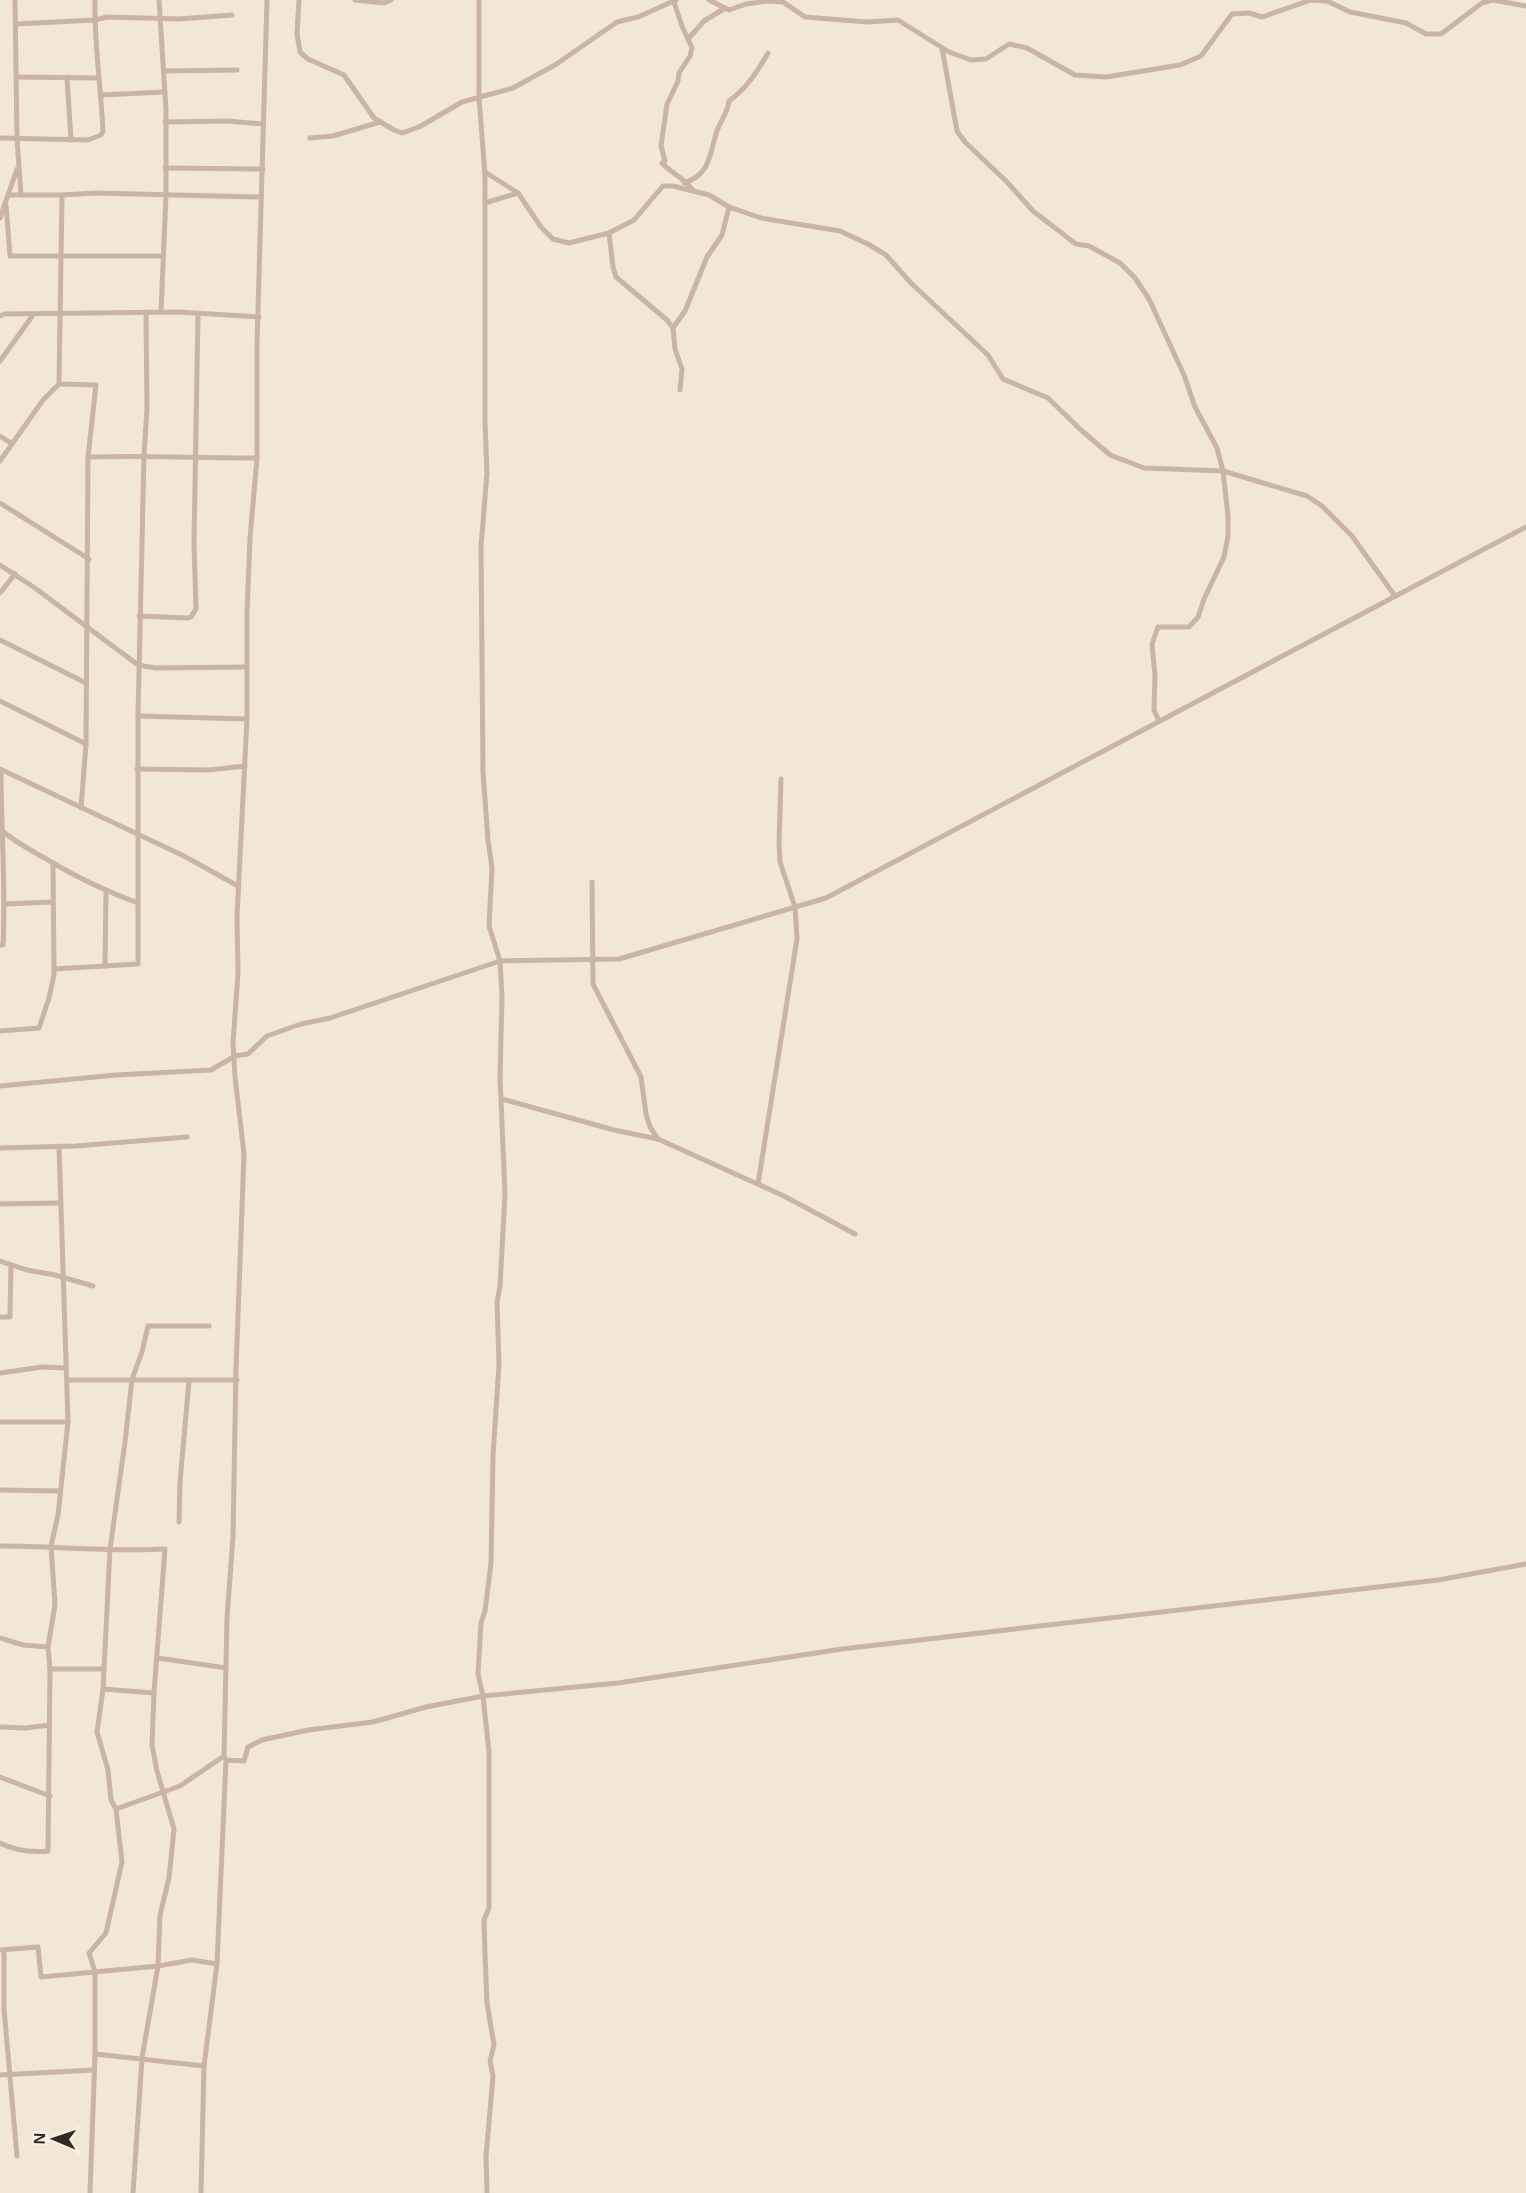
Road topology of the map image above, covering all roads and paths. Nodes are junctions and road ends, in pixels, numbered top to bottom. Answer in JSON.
{"nodes":[{"id":1,"x":15,"y":0,"type":"edge"},
{"id":2,"x":95,"y":0,"type":"edge"},
{"id":3,"x":159,"y":0,"type":"edge"},
{"id":4,"x":267,"y":0,"type":"edge"},
{"id":5,"x":299,"y":0,"type":"edge"},
{"id":6,"x":355,"y":0,"type":"edge"},
{"id":7,"x":391,"y":0,"type":"edge"},
{"id":8,"x":479,"y":0,"type":"edge"},
{"id":9,"x":710,"y":0,"type":"edge"},
{"id":10,"x":675,"y":1,"type":"edge"},
{"id":11,"x":1526,"y":6,"type":"edge"},
{"id":12,"x":725,"y":8,"type":"junction"},
{"id":13,"x":232,"y":15,"type":"dead end"},
{"id":14,"x":160,"y":19,"type":"junction"},
{"id":15,"x":95,"y":20,"type":"junction"},
{"id":16,"x":16,"y":24,"type":"junction"},
{"id":17,"x":688,"y":39,"type":"junction"},
{"id":18,"x":942,"y":48,"type":"junction"},
{"id":19,"x":768,"y":53,"type":"dead end"},
{"id":20,"x":237,"y":70,"type":"dead end"},
{"id":21,"x":164,"y":71,"type":"junction"},
{"id":22,"x":67,"y":76,"type":"junction"},
{"id":23,"x":18,"y":78,"type":"junction"},
{"id":24,"x":98,"y":78,"type":"junction"},
{"id":25,"x":164,"y":92,"type":"junction"},
{"id":26,"x":101,"y":95,"type":"junction"},
{"id":27,"x":479,"y":98,"type":"junction"},
{"id":28,"x":165,"y":122,"type":"junction"},
{"id":29,"x":380,"y":122,"type":"junction"},
{"id":30,"x":263,"y":124,"type":"junction"},
{"id":31,"x":0,"y":138,"type":"edge"},
{"id":32,"x":310,"y":138,"type":"dead end"},
{"id":33,"x":17,"y":139,"type":"junction"},
{"id":34,"x":71,"y":140,"type":"junction"},
{"id":35,"x":19,"y":163,"type":"junction"},
{"id":36,"x":165,"y":168,"type":"junction"},
{"id":37,"x":263,"y":169,"type":"junction"},
{"id":38,"x":485,"y":172,"type":"junction"},
{"id":39,"x":687,"y":182,"type":"junction"},
{"id":40,"x":673,"y":186,"type":"junction"},
{"id":41,"x":693,"y":190,"type":"junction"},
{"id":42,"x":518,"y":193,"type":"junction"},
{"id":43,"x":10,"y":195,"type":"junction"},
{"id":44,"x":21,"y":195,"type":"junction"},
{"id":45,"x":62,"y":195,"type":"junction"},
{"id":46,"x":166,"y":195,"type":"junction"},
{"id":47,"x":261,"y":197,"type":"junction"},
{"id":48,"x":484,"y":202,"type":"junction"},
{"id":49,"x":6,"y":205,"type":"junction"},
{"id":50,"x":729,"y":207,"type":"junction"},
{"id":51,"x":0,"y":218,"type":"edge"},
{"id":52,"x":609,"y":233,"type":"junction"},
{"id":53,"x":60,"y":255,"type":"junction"},
{"id":54,"x":163,"y":256,"type":"junction"},
{"id":55,"x":146,"y":312,"type":"junction"},
{"id":56,"x":161,"y":312,"type":"junction"},
{"id":57,"x":198,"y":314,"type":"junction"},
{"id":58,"x":33,"y":315,"type":"junction"},
{"id":59,"x":61,"y":315,"type":"junction"},
{"id":60,"x":0,"y":316,"type":"edge"},
{"id":61,"x":259,"y":317,"type":"junction"},
{"id":62,"x":673,"y":328,"type":"junction"},
{"id":63,"x":0,"y":361,"type":"edge"},
{"id":64,"x":59,"y":384,"type":"junction"},
{"id":65,"x":681,"y":390,"type":"dead end"},
{"id":66,"x":0,"y":436,"type":"edge"},
{"id":67,"x":11,"y":443,"type":"junction"},
{"id":68,"x":144,"y":455,"type":"junction"},
{"id":69,"x":88,"y":457,"type":"junction"},
{"id":70,"x":195,"y":458,"type":"junction"},
{"id":71,"x":257,"y":458,"type":"junction"},
{"id":72,"x":0,"y":460,"type":"edge"},
{"id":73,"x":1223,"y":471,"type":"junction"},
{"id":74,"x":0,"y":503,"type":"edge"},
{"id":75,"x":1526,"y":527,"type":"edge"},
{"id":76,"x":89,"y":559,"type":"junction"},
{"id":77,"x":0,"y":565,"type":"edge"},
{"id":78,"x":15,"y":574,"type":"junction"},
{"id":79,"x":0,"y":593,"type":"edge"},
{"id":80,"x":1395,"y":596,"type":"junction"},
{"id":81,"x":140,"y":616,"type":"junction"},
{"id":82,"x":87,"y":628,"type":"junction"},
{"id":83,"x":0,"y":640,"type":"edge"},
{"id":84,"x":138,"y":665,"type":"junction"},
{"id":85,"x":248,"y":667,"type":"junction"},
{"id":86,"x":86,"y":683,"type":"junction"},
{"id":87,"x":0,"y":701,"type":"edge"},
{"id":88,"x":138,"y":716,"type":"junction"},
{"id":89,"x":247,"y":719,"type":"junction"},
{"id":90,"x":1158,"y":721,"type":"junction"},
{"id":91,"x":86,"y":744,"type":"junction"},
{"id":92,"x":245,"y":766,"type":"junction"},
{"id":93,"x":137,"y":769,"type":"junction"},
{"id":94,"x":1,"y":770,"type":"edge"},
{"id":95,"x":781,"y":779,"type":"dead end"},
{"id":96,"x":81,"y":808,"type":"junction"},
{"id":97,"x":1,"y":830,"type":"edge"},
{"id":98,"x":139,"y":836,"type":"junction"},
{"id":99,"x":53,"y":863,"type":"junction"},
{"id":100,"x":592,"y":882,"type":"dead end"},
{"id":101,"x":238,"y":886,"type":"junction"},
{"id":102,"x":106,"y":892,"type":"junction"},
{"id":103,"x":53,"y":902,"type":"junction"},
{"id":104,"x":138,"y":903,"type":"junction"},
{"id":105,"x":5,"y":904,"type":"junction"},
{"id":106,"x":795,"y":907,"type":"junction"},
{"id":107,"x":0,"y":945,"type":"edge"},
{"id":108,"x":592,"y":959,"type":"junction"},
{"id":109,"x":500,"y":961,"type":"junction"},
{"id":110,"x":105,"y":966,"type":"junction"},
{"id":111,"x":54,"y":969,"type":"junction"},
{"id":112,"x":0,"y":1031,"type":"edge"},
{"id":113,"x":235,"y":1056,"type":"junction"},
{"id":114,"x":0,"y":1086,"type":"edge"},
{"id":115,"x":502,"y":1099,"type":"junction"},
{"id":116,"x":187,"y":1137,"type":"dead end"},
{"id":117,"x":658,"y":1139,"type":"junction"},
{"id":118,"x":59,"y":1146,"type":"junction"},
{"id":119,"x":0,"y":1148,"type":"edge"},
{"id":120,"x":758,"y":1184,"type":"junction"},
{"id":121,"x":62,"y":1203,"type":"junction"},
{"id":122,"x":0,"y":1204,"type":"edge"},
{"id":123,"x":855,"y":1234,"type":"dead end"},
{"id":124,"x":0,"y":1261,"type":"edge"},
{"id":125,"x":10,"y":1265,"type":"junction"},
{"id":126,"x":64,"y":1278,"type":"junction"},
{"id":127,"x":93,"y":1286,"type":"dead end"},
{"id":128,"x":0,"y":1317,"type":"edge"},
{"id":129,"x":209,"y":1326,"type":"dead end"},
{"id":130,"x":66,"y":1368,"type":"junction"},
{"id":131,"x":0,"y":1373,"type":"edge"},
{"id":132,"x":132,"y":1379,"type":"junction"},
{"id":133,"x":67,"y":1380,"type":"junction"},
{"id":134,"x":237,"y":1380,"type":"junction"},
{"id":135,"x":189,"y":1381,"type":"junction"},
{"id":136,"x":0,"y":1422,"type":"edge"},
{"id":137,"x":68,"y":1422,"type":"junction"},
{"id":138,"x":0,"y":1490,"type":"edge"},
{"id":139,"x":59,"y":1491,"type":"junction"},
{"id":140,"x":179,"y":1522,"type":"dead end"},
{"id":141,"x":0,"y":1546,"type":"edge"},
{"id":142,"x":51,"y":1546,"type":"junction"},
{"id":143,"x":110,"y":1549,"type":"junction"},
{"id":144,"x":1526,"y":1564,"type":"edge"},
{"id":145,"x":0,"y":1638,"type":"edge"},
{"id":146,"x":48,"y":1647,"type":"junction"},
{"id":147,"x":158,"y":1658,"type":"junction"},
{"id":148,"x":226,"y":1668,"type":"junction"},
{"id":149,"x":50,"y":1669,"type":"junction"},
{"id":150,"x":103,"y":1669,"type":"junction"},
{"id":151,"x":103,"y":1689,"type":"junction"},
{"id":152,"x":154,"y":1694,"type":"junction"},
{"id":153,"x":483,"y":1696,"type":"junction"},
{"id":154,"x":50,"y":1725,"type":"junction"},
{"id":155,"x":0,"y":1726,"type":"edge"},
{"id":156,"x":225,"y":1758,"type":"junction"},
{"id":157,"x":0,"y":1777,"type":"edge"},
{"id":158,"x":164,"y":1791,"type":"junction"},
{"id":159,"x":50,"y":1796,"type":"junction"},
{"id":160,"x":116,"y":1809,"type":"junction"},
{"id":161,"x":0,"y":1843,"type":"edge"},
{"id":162,"x":2,"y":1950,"type":"edge"},
{"id":163,"x":217,"y":1964,"type":"junction"},
{"id":164,"x":158,"y":1966,"type":"junction"},
{"id":165,"x":94,"y":1972,"type":"junction"},
{"id":166,"x":95,"y":2054,"type":"junction"},
{"id":167,"x":142,"y":2058,"type":"junction"},
{"id":168,"x":204,"y":2066,"type":"junction"},
{"id":169,"x":93,"y":2070,"type":"junction"},
{"id":170,"x":10,"y":2074,"type":"junction"},
{"id":171,"x":0,"y":2075,"type":"edge"},
{"id":172,"x":17,"y":2156,"type":"dead end"},
{"id":173,"x":90,"y":2193,"type":"edge"},
{"id":174,"x":133,"y":2193,"type":"edge"},
{"id":175,"x":201,"y":2193,"type":"edge"},
{"id":176,"x":487,"y":2193,"type":"edge"}],
"edges":[{"from":1,"to":16,"type":"street"},
{"from":2,"to":15,"type":"street"},
{"from":3,"to":14,"type":"street"},
{"from":4,"to":30,"type":"street"},
{"from":5,"to":29,"type":"street"},
{"from":6,"to":7,"type":"street"},
{"from":8,"to":27,"type":"street"},
{"from":9,"to":12,"type":"street"},
{"from":10,"to":17,"type":"street"},
{"from":10,"to":27,"type":"street"},
{"from":11,"to":18,"type":"street"},
{"from":12,"to":17,"type":"street"},
{"from":12,"to":18,"type":"street"},
{"from":13,"to":14,"type":"street"},
{"from":14,"to":15,"type":"street"},
{"from":14,"to":21,"type":"street"},
{"from":15,"to":16,"type":"street"},
{"from":15,"to":24,"type":"street"},
{"from":16,"to":23,"type":"street"},
{"from":17,"to":39,"type":"street"},
{"from":18,"to":73,"type":"street"},
{"from":19,"to":39,"type":"street"},
{"from":20,"to":21,"type":"street"},
{"from":21,"to":25,"type":"street"},
{"from":22,"to":23,"type":"street"},
{"from":22,"to":24,"type":"street"},
{"from":22,"to":34,"type":"street"},
{"from":23,"to":33,"type":"street"},
{"from":24,"to":26,"type":"street"},
{"from":25,"to":26,"type":"street"},
{"from":25,"to":28,"type":"street"},
{"from":26,"to":34,"type":"street"},
{"from":27,"to":29,"type":"street"},
{"from":27,"to":38,"type":"street"},
{"from":28,"to":30,"type":"street"},
{"from":28,"to":36,"type":"street"},
{"from":29,"to":32,"type":"street"},
{"from":30,"to":37,"type":"street"},
{"from":31,"to":33,"type":"street"},
{"from":33,"to":34,"type":"street"},
{"from":33,"to":35,"type":"street"},
{"from":35,"to":43,"type":"street"},
{"from":35,"to":44,"type":"street"},
{"from":36,"to":37,"type":"street"},
{"from":36,"to":46,"type":"street"},
{"from":37,"to":47,"type":"street"},
{"from":38,"to":42,"type":"street"},
{"from":38,"to":48,"type":"street"},
{"from":39,"to":40,"type":"street"},
{"from":39,"to":41,"type":"street"},
{"from":40,"to":41,"type":"street"},
{"from":40,"to":52,"type":"street"},
{"from":41,"to":50,"type":"street"},
{"from":42,"to":48,"type":"street"},
{"from":42,"to":52,"type":"street"},
{"from":43,"to":44,"type":"street"},
{"from":43,"to":49,"type":"street"},
{"from":44,"to":45,"type":"street"},
{"from":45,"to":46,"type":"street"},
{"from":45,"to":53,"type":"street"},
{"from":46,"to":47,"type":"street"},
{"from":46,"to":54,"type":"street"},
{"from":47,"to":61,"type":"street"},
{"from":48,"to":109,"type":"street"},
{"from":49,"to":51,"type":"street"},
{"from":49,"to":53,"type":"street"},
{"from":50,"to":62,"type":"street"},
{"from":50,"to":73,"type":"street"},
{"from":52,"to":62,"type":"street"},
{"from":53,"to":54,"type":"street"},
{"from":53,"to":59,"type":"street"},
{"from":54,"to":56,"type":"street"},
{"from":55,"to":56,"type":"street"},
{"from":55,"to":59,"type":"street"},
{"from":55,"to":68,"type":"street"},
{"from":56,"to":57,"type":"street"},
{"from":57,"to":61,"type":"street"},
{"from":57,"to":70,"type":"street"},
{"from":58,"to":59,"type":"street"},
{"from":58,"to":60,"type":"street"},
{"from":58,"to":63,"type":"street"},
{"from":59,"to":64,"type":"street"},
{"from":61,"to":71,"type":"street"},
{"from":62,"to":65,"type":"street"},
{"from":64,"to":67,"type":"street"},
{"from":64,"to":69,"type":"street"},
{"from":66,"to":67,"type":"street"},
{"from":67,"to":72,"type":"street"},
{"from":68,"to":69,"type":"street"},
{"from":68,"to":70,"type":"street"},
{"from":68,"to":81,"type":"street"},
{"from":69,"to":76,"type":"street"},
{"from":70,"to":71,"type":"street"},
{"from":70,"to":81,"type":"street"},
{"from":71,"to":85,"type":"street"},
{"from":73,"to":80,"type":"street"},
{"from":73,"to":90,"type":"street"},
{"from":74,"to":76,"type":"street"},
{"from":75,"to":80,"type":"street"},
{"from":76,"to":82,"type":"street"},
{"from":77,"to":78,"type":"street"},
{"from":78,"to":79,"type":"street"},
{"from":78,"to":82,"type":"street"},
{"from":80,"to":90,"type":"street"},
{"from":81,"to":84,"type":"street"},
{"from":82,"to":84,"type":"street"},
{"from":82,"to":86,"type":"street"},
{"from":83,"to":86,"type":"street"},
{"from":84,"to":85,"type":"street"},
{"from":84,"to":88,"type":"street"},
{"from":85,"to":89,"type":"street"},
{"from":86,"to":91,"type":"street"},
{"from":87,"to":91,"type":"street"},
{"from":88,"to":89,"type":"street"},
{"from":88,"to":93,"type":"street"},
{"from":89,"to":92,"type":"street"},
{"from":90,"to":106,"type":"street"},
{"from":91,"to":96,"type":"street"},
{"from":92,"to":93,"type":"street"},
{"from":92,"to":101,"type":"street"},
{"from":93,"to":98,"type":"street"},
{"from":94,"to":96,"type":"street"},
{"from":94,"to":97,"type":"street"},
{"from":95,"to":106,"type":"street"},
{"from":96,"to":98,"type":"street"},
{"from":97,"to":99,"type":"street"},
{"from":97,"to":105,"type":"street"},
{"from":98,"to":101,"type":"street"},
{"from":98,"to":104,"type":"street"},
{"from":99,"to":102,"type":"street"},
{"from":99,"to":103,"type":"street"},
{"from":100,"to":108,"type":"street"},
{"from":101,"to":113,"type":"street"},
{"from":102,"to":104,"type":"street"},
{"from":102,"to":110,"type":"street"},
{"from":103,"to":105,"type":"street"},
{"from":103,"to":111,"type":"street"},
{"from":104,"to":110,"type":"street"},
{"from":105,"to":107,"type":"street"},
{"from":106,"to":108,"type":"street"},
{"from":106,"to":120,"type":"street"},
{"from":108,"to":109,"type":"street"},
{"from":108,"to":117,"type":"street"},
{"from":109,"to":113,"type":"street"},
{"from":109,"to":115,"type":"street"},
{"from":110,"to":111,"type":"street"},
{"from":111,"to":112,"type":"street"},
{"from":113,"to":114,"type":"street"},
{"from":113,"to":134,"type":"street"},
{"from":115,"to":117,"type":"street"},
{"from":115,"to":153,"type":"street"},
{"from":116,"to":118,"type":"street"},
{"from":117,"to":120,"type":"street"},
{"from":118,"to":119,"type":"street"},
{"from":118,"to":121,"type":"street"},
{"from":120,"to":123,"type":"street"},
{"from":121,"to":122,"type":"street"},
{"from":121,"to":126,"type":"street"},
{"from":124,"to":125,"type":"street"},
{"from":125,"to":126,"type":"street"},
{"from":125,"to":128,"type":"street"},
{"from":126,"to":127,"type":"street"},
{"from":126,"to":130,"type":"street"},
{"from":129,"to":132,"type":"street"},
{"from":130,"to":131,"type":"street"},
{"from":130,"to":133,"type":"street"},
{"from":132,"to":133,"type":"street"},
{"from":132,"to":135,"type":"street"},
{"from":132,"to":143,"type":"street"},
{"from":133,"to":137,"type":"street"},
{"from":134,"to":135,"type":"street"},
{"from":134,"to":148,"type":"street"},
{"from":135,"to":140,"type":"street"},
{"from":136,"to":137,"type":"street"},
{"from":137,"to":139,"type":"street"},
{"from":138,"to":139,"type":"street"},
{"from":139,"to":142,"type":"street"},
{"from":141,"to":142,"type":"street"},
{"from":142,"to":143,"type":"street"},
{"from":142,"to":146,"type":"street"},
{"from":143,"to":147,"type":"street"},
{"from":143,"to":150,"type":"street"},
{"from":144,"to":153,"type":"street"},
{"from":145,"to":146,"type":"street"},
{"from":146,"to":149,"type":"street"},
{"from":147,"to":148,"type":"street"},
{"from":147,"to":152,"type":"street"},
{"from":148,"to":156,"type":"street"},
{"from":149,"to":150,"type":"street"},
{"from":149,"to":154,"type":"street"},
{"from":150,"to":151,"type":"street"},
{"from":151,"to":152,"type":"street"},
{"from":151,"to":160,"type":"street"},
{"from":152,"to":158,"type":"street"},
{"from":153,"to":156,"type":"street"},
{"from":153,"to":176,"type":"street"},
{"from":154,"to":155,"type":"street"},
{"from":154,"to":159,"type":"street"},
{"from":156,"to":158,"type":"street"},
{"from":156,"to":163,"type":"street"},
{"from":157,"to":159,"type":"street"},
{"from":158,"to":160,"type":"street"},
{"from":158,"to":164,"type":"street"},
{"from":159,"to":161,"type":"street"},
{"from":160,"to":165,"type":"street"},
{"from":162,"to":165,"type":"street"},
{"from":162,"to":170,"type":"street"},
{"from":163,"to":164,"type":"street"},
{"from":163,"to":168,"type":"street"},
{"from":164,"to":165,"type":"street"},
{"from":164,"to":167,"type":"street"},
{"from":165,"to":166,"type":"street"},
{"from":166,"to":167,"type":"street"},
{"from":166,"to":169,"type":"street"},
{"from":167,"to":168,"type":"street"},
{"from":167,"to":174,"type":"street"},
{"from":168,"to":175,"type":"street"},
{"from":169,"to":170,"type":"street"},
{"from":169,"to":173,"type":"street"},
{"from":170,"to":171,"type":"street"},
{"from":170,"to":172,"type":"street"}]}
